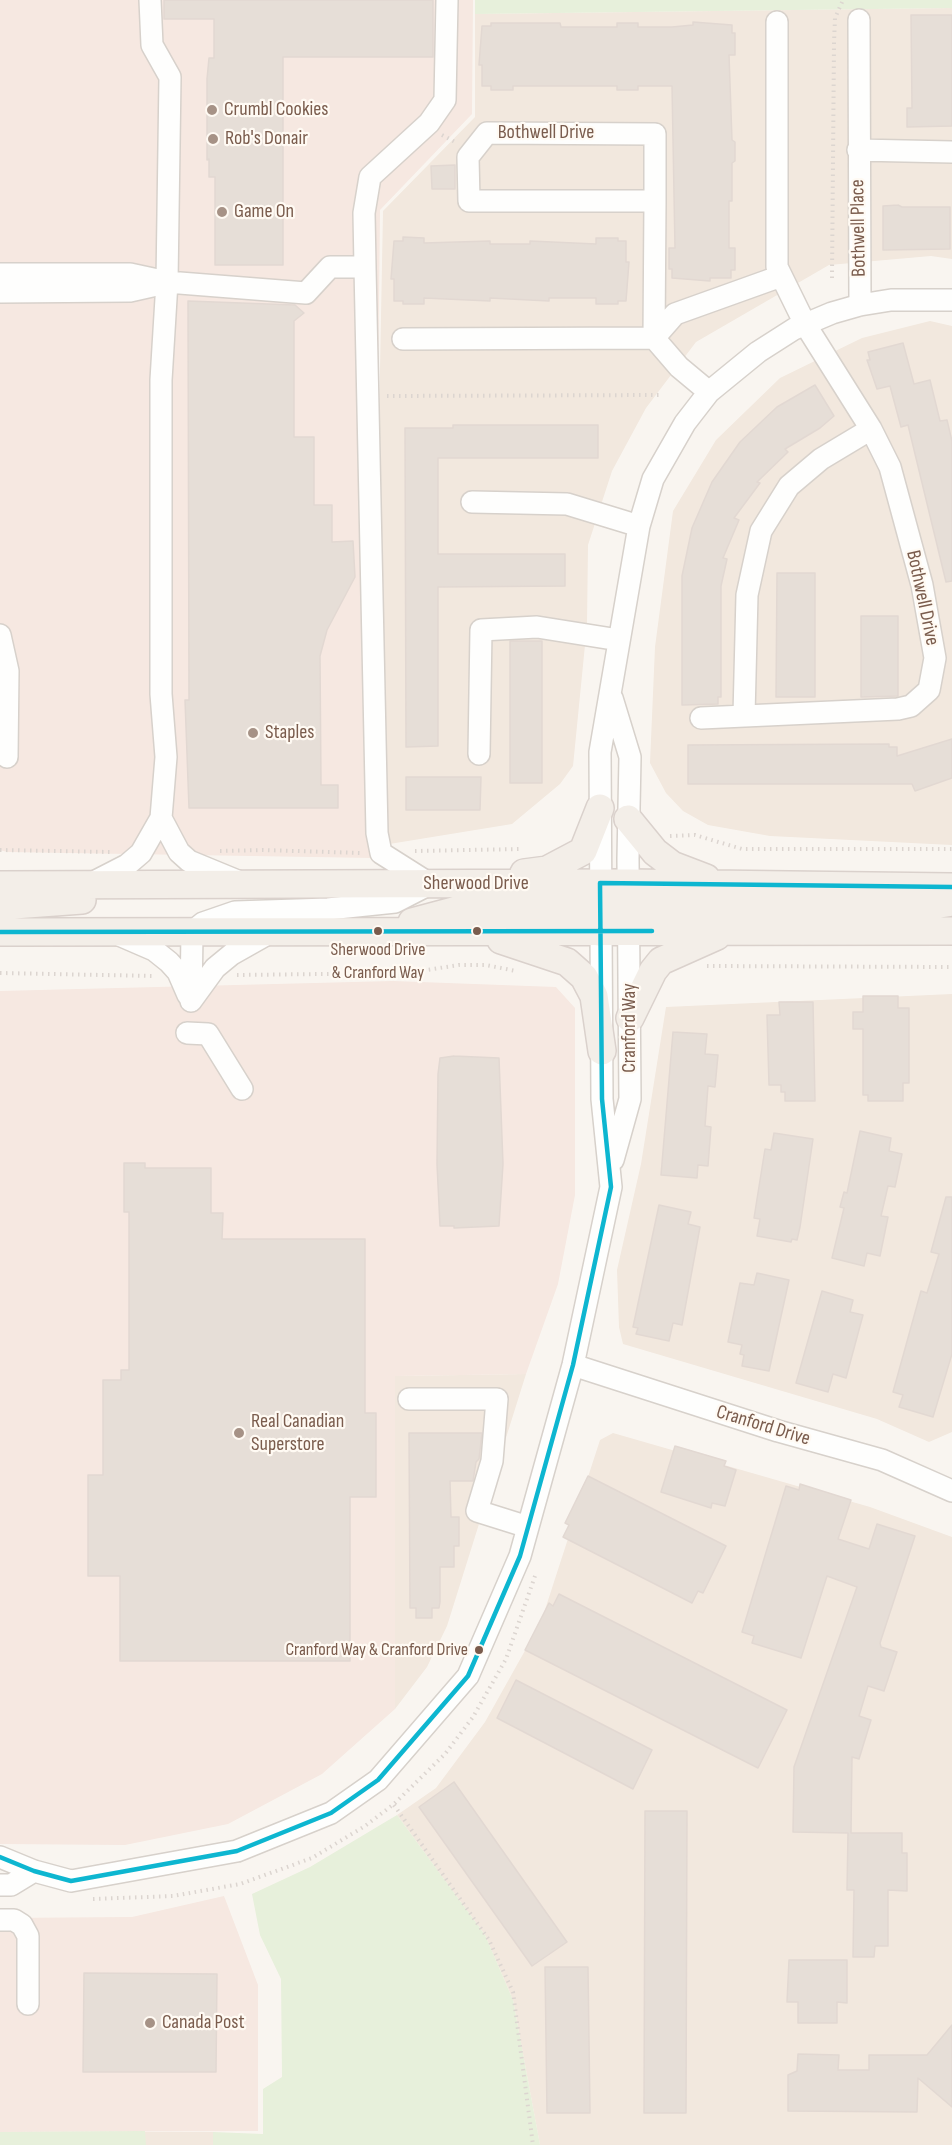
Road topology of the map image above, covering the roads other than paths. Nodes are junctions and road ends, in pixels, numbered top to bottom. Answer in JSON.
{"nodes":[{"id":1,"x":150,"y":0,"type":"edge"},
{"id":2,"x":447,"y":0,"type":"edge"},
{"id":3,"x":859,"y":20,"type":"dead end"},
{"id":4,"x":777,"y":22,"type":"dead end"},
{"id":5,"x":858,"y":150,"type":"junction"},
{"id":6,"x":952,"y":152,"type":"edge"},
{"id":7,"x":656,"y":201,"type":"junction"},
{"id":8,"x":365,"y":267,"type":"junction"},
{"id":9,"x":0,"y":274,"type":"edge"},
{"id":10,"x":781,"y":276,"type":"junction"},
{"id":11,"x":167,"y":282,"type":"junction"},
{"id":12,"x":0,"y":292,"type":"edge"},
{"id":13,"x":952,"y":300,"type":"edge"},
{"id":14,"x":860,"y":306,"type":"junction"},
{"id":15,"x":805,"y":324,"type":"junction"},
{"id":16,"x":654,"y":338,"type":"junction"},
{"id":17,"x":404,"y":339,"type":"dead end"},
{"id":18,"x":708,"y":392,"type":"junction"},
{"id":19,"x":870,"y":429,"type":"junction"},
{"id":20,"x":472,"y":502,"type":"dead end"},
{"id":21,"x":639,"y":526,"type":"junction"},
{"id":22,"x":0,"y":635,"type":"edge"},
{"id":23,"x":620,"y":640,"type":"junction"},
{"id":24,"x":610,"y":692,"type":"junction"},
{"id":25,"x":744,"y":715,"type":"junction"},
{"id":26,"x":701,"y":718,"type":"dead end"},
{"id":27,"x":3,"y":721,"type":"edge"},
{"id":28,"x":479,"y":754,"type":"dead end"},
{"id":29,"x":7,"y":757,"type":"dead end"},
{"id":30,"x":600,"y":808,"type":"junction"},
{"id":31,"x":161,"y":818,"type":"junction"},
{"id":32,"x":628,"y":819,"type":"junction"},
{"id":33,"x":0,"y":878,"type":"edge"},
{"id":34,"x":430,"y":884,"type":"junction"},
{"id":35,"x":502,"y":884,"type":"junction"},
{"id":36,"x":0,"y":885,"type":"edge"},
{"id":37,"x":30,"y":885,"type":"junction"},
{"id":38,"x":163,"y":885,"type":"junction"},
{"id":39,"x":245,"y":885,"type":"junction"},
{"id":40,"x":779,"y":885,"type":"junction"},
{"id":41,"x":85,"y":886,"type":"junction"},
{"id":42,"x":952,"y":887,"type":"edge"},
{"id":43,"x":952,"y":902,"type":"edge"},
{"id":44,"x":0,"y":906,"type":"edge"},
{"id":45,"x":600,"y":907,"type":"junction"},
{"id":46,"x":629,"y":907,"type":"junction"},
{"id":47,"x":732,"y":930,"type":"junction"},
{"id":48,"x":952,"y":931,"type":"edge"},
{"id":49,"x":110,"y":932,"type":"junction"},
{"id":50,"x":192,"y":932,"type":"junction"},
{"id":51,"x":271,"y":932,"type":"junction"},
{"id":52,"x":373,"y":932,"type":"junction"},
{"id":53,"x":474,"y":932,"type":"junction"},
{"id":54,"x":8,"y":934,"type":"edge"},
{"id":55,"x":191,"y":1001,"type":"junction"},
{"id":56,"x":630,"y":1018,"type":"junction"},
{"id":57,"x":187,"y":1033,"type":"dead end"},
{"id":58,"x":602,"y":1051,"type":"junction"},
{"id":59,"x":242,"y":1089,"type":"dead end"},
{"id":60,"x":611,"y":1170,"type":"junction"},
{"id":61,"x":573,"y":1365,"type":"junction"},
{"id":62,"x":409,"y":1399,"type":"dead end"},
{"id":63,"x":952,"y":1491,"type":"edge"},
{"id":64,"x":528,"y":1527,"type":"junction"},
{"id":65,"x":0,"y":1857,"type":"edge"},
{"id":66,"x":34,"y":1870,"type":"junction"},
{"id":67,"x":0,"y":1885,"type":"edge"},
{"id":68,"x":0,"y":1920,"type":"edge"},
{"id":69,"x":28,"y":2004,"type":"dead end"}],
"edges":[{"from":1,"to":11,"type":"street"},
{"from":2,"to":8,"type":"street"},
{"from":3,"to":5,"type":"street","name":"Bothwell Place"},
{"from":4,"to":10,"type":"street","name":"Bothwell Drive"},
{"from":5,"to":6,"type":"street","name":"Bothwell Place"},
{"from":5,"to":14,"type":"street","name":"Bothwell Place"},
{"from":7,"to":7,"type":"street","name":"Bothwell Drive"},
{"from":7,"to":16,"type":"street","name":"Bothwell Drive"},
{"from":8,"to":11,"type":"street"},
{"from":8,"to":34,"type":"street"},
{"from":9,"to":11,"type":"street"},
{"from":10,"to":15,"type":"street","name":"Bothwell Drive"},
{"from":10,"to":16,"type":"street"},
{"from":11,"to":12,"type":"street"},
{"from":11,"to":31,"type":"street"},
{"from":13,"to":14,"type":"street"},
{"from":14,"to":15,"type":"street"},
{"from":15,"to":18,"type":"street"},
{"from":15,"to":19,"type":"street","name":"Bothwell Drive"},
{"from":16,"to":17,"type":"street"},
{"from":16,"to":18,"type":"street"},
{"from":18,"to":21,"type":"street"},
{"from":19,"to":25,"type":"street"},
{"from":19,"to":25,"type":"street","name":"Bothwell Drive"},
{"from":20,"to":21,"type":"street"},
{"from":21,"to":23,"type":"street"},
{"from":22,"to":27,"type":"street"},
{"from":23,"to":24,"type":"street"},
{"from":23,"to":28,"type":"street"},
{"from":24,"to":30,"type":"street"},
{"from":24,"to":32,"type":"street"},
{"from":25,"to":26,"type":"street","name":"Bothwell Drive"},
{"from":27,"to":29,"type":"street"},
{"from":30,"to":35,"type":"main road"},
{"from":30,"to":45,"type":"street"},
{"from":31,"to":39,"type":"street"},
{"from":31,"to":41,"type":"street"},
{"from":32,"to":40,"type":"main road"},
{"from":32,"to":46,"type":"street"},
{"from":33,"to":37,"type":"main road"},
{"from":34,"to":35,"type":"main road","name":"Sherwood Drive"},
{"from":34,"to":39,"type":"main road","name":"Sherwood Drive"},
{"from":34,"to":50,"type":"street"},
{"from":35,"to":45,"type":"main road","name":"Sherwood Drive"},
{"from":36,"to":37,"type":"main road","name":"Sherwood Drive"},
{"from":37,"to":41,"type":"main road","name":"Sherwood Drive"},
{"from":38,"to":39,"type":"main road","name":"Sherwood Drive"},
{"from":38,"to":41,"type":"main road","name":"Sherwood Drive"},
{"from":38,"to":44,"type":"main road"},
{"from":40,"to":42,"type":"main road","name":"Sherwood Drive"},
{"from":40,"to":46,"type":"main road","name":"Sherwood Drive"},
{"from":43,"to":46,"type":"main road"},
{"from":45,"to":46,"type":"main road","name":"Sherwood Drive"},
{"from":45,"to":46,"type":"main road","name":"Sherwood Drive"},
{"from":45,"to":52,"type":"main road"},
{"from":45,"to":53,"type":"main road","name":"Sherwood Drive"},
{"from":45,"to":58,"type":"street","name":"Cranford Way"},
{"from":46,"to":47,"type":"main road","name":"Sherwood Drive"},
{"from":46,"to":56,"type":"street","name":"Cranford Way"},
{"from":47,"to":48,"type":"main road","name":"Sherwood Drive"},
{"from":47,"to":56,"type":"main road"},
{"from":49,"to":50,"type":"main road","name":"Sherwood Drive"},
{"from":49,"to":54,"type":"main road","name":"Sherwood Drive"},
{"from":49,"to":55,"type":"street"},
{"from":50,"to":51,"type":"main road","name":"Sherwood Drive"},
{"from":50,"to":55,"type":"street"},
{"from":51,"to":52,"type":"main road","name":"Sherwood Drive"},
{"from":51,"to":55,"type":"street"},
{"from":52,"to":53,"type":"main road","name":"Sherwood Drive"},
{"from":53,"to":58,"type":"main road"},
{"from":56,"to":60,"type":"street","name":"Cranford Way"},
{"from":57,"to":59,"type":"street"},
{"from":58,"to":60,"type":"street","name":"Cranford Way"},
{"from":60,"to":61,"type":"street","name":"Cranford Way"},
{"from":61,"to":63,"type":"street","name":"Cranford Drive"},
{"from":61,"to":64,"type":"street","name":"Cranford Way"},
{"from":62,"to":64,"type":"street"},
{"from":64,"to":66,"type":"street","name":"Cranford Way"},
{"from":65,"to":66,"type":"street","name":"Cranford Way"},
{"from":66,"to":67,"type":"street"},
{"from":68,"to":69,"type":"street"}]}
